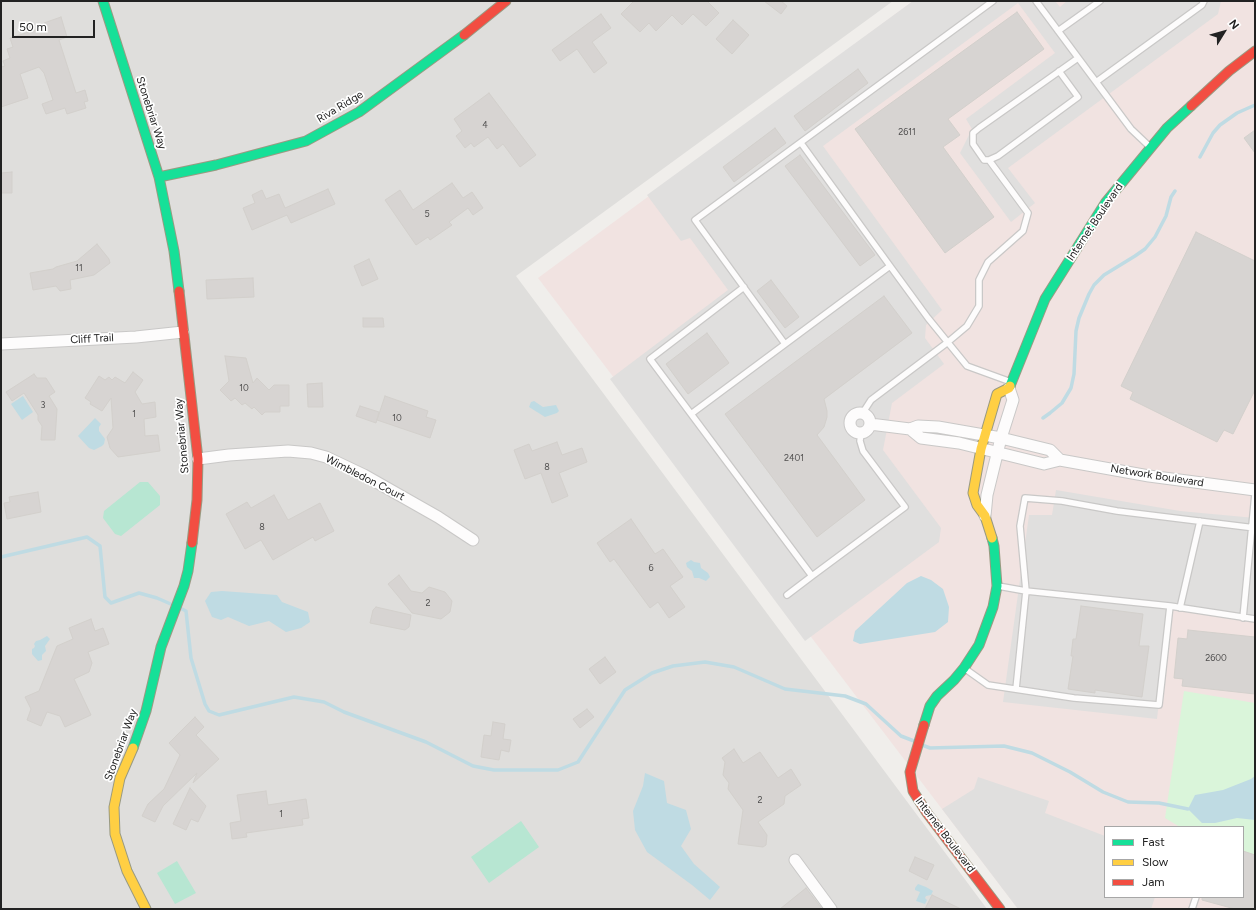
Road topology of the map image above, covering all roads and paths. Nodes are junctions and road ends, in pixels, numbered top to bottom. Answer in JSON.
{"nodes":[{"id":1,"x":103,"y":1,"type":"edge"},
{"id":2,"x":506,"y":1,"type":"edge"},
{"id":3,"x":993,"y":1,"type":"edge"},
{"id":4,"x":1036,"y":1,"type":"edge"},
{"id":5,"x":1100,"y":1,"type":"edge"},
{"id":6,"x":1204,"y":1,"type":"edge"},
{"id":7,"x":1058,"y":31,"type":"junction"},
{"id":8,"x":1255,"y":51,"type":"edge"},
{"id":9,"x":1078,"y":58,"type":"junction"},
{"id":10,"x":1059,"y":72,"type":"junction"},
{"id":11,"x":1096,"y":82,"type":"junction"},
{"id":12,"x":801,"y":143,"type":"junction"},
{"id":13,"x":1150,"y":147,"type":"junction"},
{"id":14,"x":989,"y":160,"type":"junction"},
{"id":15,"x":159,"y":177,"type":"junction"},
{"id":16,"x":890,"y":266,"type":"junction"},
{"id":17,"x":744,"y":287,"type":"junction"},
{"id":18,"x":183,"y":332,"type":"junction"},
{"id":19,"x":948,"y":342,"type":"junction"},
{"id":20,"x":1,"y":344,"type":"edge"},
{"id":21,"x":785,"y":344,"type":"junction"},
{"id":22,"x":1010,"y":385,"type":"junction"},
{"id":23,"x":691,"y":414,"type":"junction"},
{"id":24,"x":862,"y":414,"type":"junction"},
{"id":25,"x":870,"y":424,"type":"junction"},
{"id":26,"x":910,"y":429,"type":"junction"},
{"id":27,"x":861,"y":433,"type":"junction"},
{"id":28,"x":985,"y":436,"type":"junction"},
{"id":29,"x":1001,"y":438,"type":"junction"},
{"id":30,"x":981,"y":449,"type":"junction"},
{"id":31,"x":998,"y":452,"type":"junction"},
{"id":32,"x":198,"y":459,"type":"junction"},
{"id":33,"x":1060,"y":460,"type":"junction"},
{"id":34,"x":1255,"y":490,"type":"edge"},
{"id":35,"x":1255,"y":494,"type":"edge"},
{"id":36,"x":985,"y":516,"type":"junction"},
{"id":37,"x":1200,"y":521,"type":"junction"},
{"id":38,"x":1253,"y":528,"type":"edge"},
{"id":39,"x":474,"y":540,"type":"dead end"},
{"id":40,"x":812,"y":576,"type":"junction"},
{"id":41,"x":997,"y":586,"type":"junction"},
{"id":42,"x":1026,"y":591,"type":"junction"},
{"id":43,"x":788,"y":595,"type":"dead end"},
{"id":44,"x":1170,"y":606,"type":"junction"},
{"id":45,"x":1180,"y":608,"type":"junction"},
{"id":46,"x":1243,"y":618,"type":"junction"},
{"id":47,"x":1255,"y":620,"type":"edge"},
{"id":48,"x":964,"y":668,"type":"junction"},
{"id":49,"x":1016,"y":689,"type":"junction"},
{"id":50,"x":796,"y":860,"type":"dead end"},
{"id":51,"x":1196,"y":898,"type":"edge"},
{"id":52,"x":146,"y":909,"type":"edge"},
{"id":53,"x":831,"y":909,"type":"edge"},
{"id":54,"x":1000,"y":909,"type":"edge"},
{"id":55,"x":1192,"y":909,"type":"edge"}],
"edges":[{"from":1,"to":15,"type":"street","name":"Stonebriar Way"},
{"from":2,"to":15,"type":"street","name":"Riva Ridge"},
{"from":3,"to":12,"type":"lane"},
{"from":4,"to":7,"type":"lane"},
{"from":5,"to":7,"type":"lane"},
{"from":6,"to":11,"type":"lane"},
{"from":7,"to":9,"type":"lane"},
{"from":8,"to":13,"type":"street","name":"Internet Boulevard"},
{"from":9,"to":10,"type":"lane"},
{"from":9,"to":11,"type":"lane"},
{"from":10,"to":14,"type":"lane"},
{"from":10,"to":14,"type":"lane"},
{"from":11,"to":13,"type":"lane"},
{"from":12,"to":16,"type":"lane"},
{"from":12,"to":17,"type":"lane"},
{"from":13,"to":22,"type":"street","name":"Internet Boulevard"},
{"from":14,"to":19,"type":"lane"},
{"from":15,"to":18,"type":"street","name":"Stonebriar Way"},
{"from":16,"to":19,"type":"lane"},
{"from":16,"to":21,"type":"lane"},
{"from":17,"to":21,"type":"lane"},
{"from":17,"to":23,"type":"lane"},
{"from":18,"to":20,"type":"street","name":"Cliff Trail"},
{"from":18,"to":32,"type":"street","name":"Stonebriar Way"},
{"from":19,"to":22,"type":"lane"},
{"from":19,"to":24,"type":"lane"},
{"from":21,"to":23,"type":"lane"},
{"from":22,"to":28,"type":"street","name":"Internet Boulevard"},
{"from":22,"to":29,"type":"street","name":"Internet Boulevard"},
{"from":23,"to":40,"type":"lane"},
{"from":24,"to":25,"type":"street"},
{"from":24,"to":27,"type":"street"},
{"from":25,"to":26,"type":"street","name":"Network Boulevard"},
{"from":25,"to":27,"type":"street"},
{"from":26,"to":28,"type":"street","name":"Network Boulevard"},
{"from":26,"to":30,"type":"street","name":"Network Boulevard"},
{"from":27,"to":40,"type":"lane"},
{"from":28,"to":29,"type":"street","name":"Network Boulevard"},
{"from":28,"to":30,"type":"street","name":"Internet Boulevard"},
{"from":29,"to":31,"type":"street","name":"Internet Boulevard"},
{"from":29,"to":33,"type":"street","name":"Network Boulevard"},
{"from":30,"to":31,"type":"street","name":"Network Boulevard"},
{"from":30,"to":36,"type":"street","name":"Internet Boulevard"},
{"from":31,"to":33,"type":"street","name":"Network Boulevard"},
{"from":31,"to":36,"type":"street","name":"Internet Boulevard"},
{"from":32,"to":39,"type":"street","name":"Wimbledon Court"},
{"from":32,"to":52,"type":"street","name":"Stonebriar Way"},
{"from":33,"to":34,"type":"street","name":"Network Boulevard"},
{"from":35,"to":38,"type":"lane"},
{"from":36,"to":41,"type":"street","name":"Internet Boulevard"},
{"from":37,"to":38,"type":"lane"},
{"from":37,"to":42,"type":"lane"},
{"from":37,"to":45,"type":"lane"},
{"from":38,"to":46,"type":"lane"},
{"from":40,"to":43,"type":"lane"},
{"from":41,"to":42,"type":"lane"},
{"from":41,"to":48,"type":"street","name":"Internet Boulevard"},
{"from":42,"to":44,"type":"lane"},
{"from":42,"to":49,"type":"lane"},
{"from":44,"to":45,"type":"lane"},
{"from":44,"to":49,"type":"lane"},
{"from":45,"to":46,"type":"lane"},
{"from":46,"to":47,"type":"lane"},
{"from":48,"to":49,"type":"lane"},
{"from":48,"to":54,"type":"street","name":"Internet Boulevard"},
{"from":50,"to":53,"type":"street"},
{"from":51,"to":55,"type":"lane"}]}
